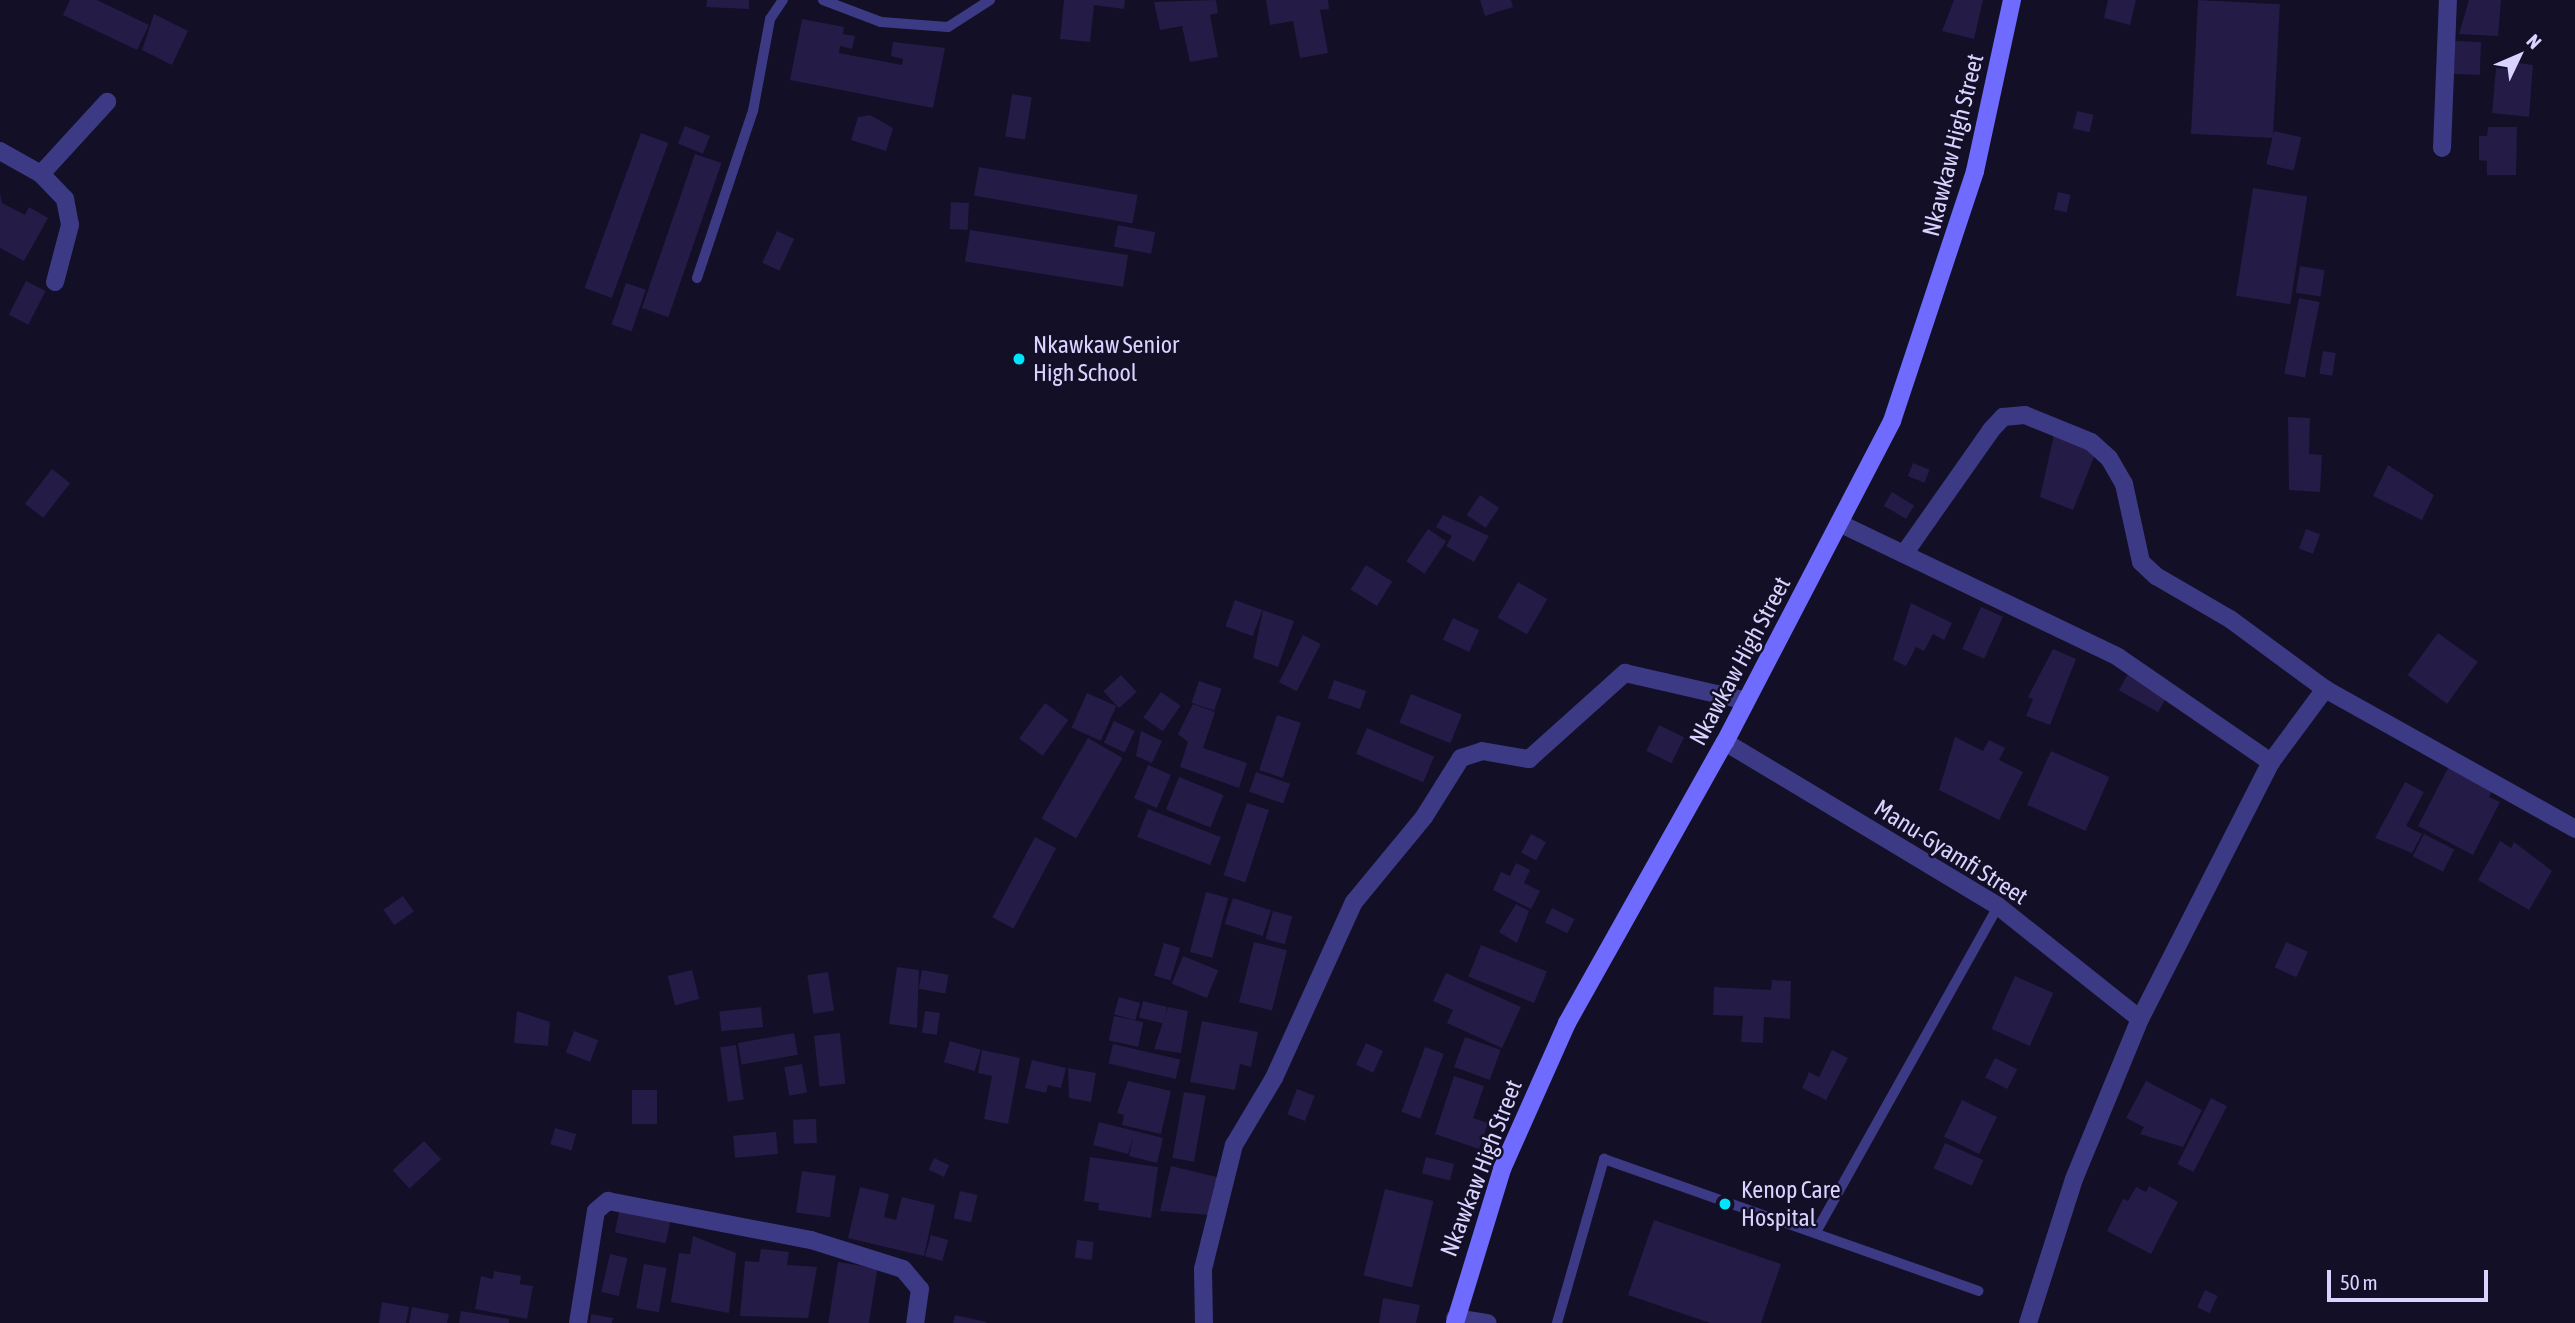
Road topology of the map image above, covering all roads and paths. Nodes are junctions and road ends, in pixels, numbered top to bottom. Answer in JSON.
{"nodes":[{"id":1,"x":783,"y":0,"type":"edge"},
{"id":2,"x":823,"y":0,"type":"edge"},
{"id":3,"x":990,"y":0,"type":"edge"},
{"id":4,"x":2012,"y":0,"type":"edge"},
{"id":5,"x":2448,"y":0,"type":"edge"},
{"id":6,"x":107,"y":102,"type":"dead end"},
{"id":7,"x":2442,"y":148,"type":"dead end"},
{"id":8,"x":0,"y":151,"type":"edge"},
{"id":9,"x":41,"y":174,"type":"junction"},
{"id":10,"x":697,"y":278,"type":"dead end"},
{"id":11,"x":55,"y":282,"type":"dead end"},
{"id":12,"x":1841,"y":524,"type":"junction"},
{"id":13,"x":1904,"y":554,"type":"junction"},
{"id":14,"x":2325,"y":689,"type":"junction"},
{"id":15,"x":1742,"y":700,"type":"junction"},
{"id":16,"x":1725,"y":742,"type":"junction"},
{"id":17,"x":2271,"y":762,"type":"junction"},
{"id":18,"x":2575,"y":829,"type":"edge"},
{"id":19,"x":1998,"y":906,"type":"junction"},
{"id":20,"x":2140,"y":1019,"type":"junction"},
{"id":21,"x":1816,"y":1233,"type":"junction"},
{"id":22,"x":1978,"y":1291,"type":"dead end"},
{"id":23,"x":1455,"y":1321,"type":"edge"},
{"id":24,"x":578,"y":1323,"type":"edge"},
{"id":25,"x":915,"y":1323,"type":"edge"},
{"id":26,"x":1204,"y":1323,"type":"edge"},
{"id":27,"x":1488,"y":1323,"type":"edge"},
{"id":28,"x":1558,"y":1323,"type":"edge"},
{"id":29,"x":2028,"y":1323,"type":"edge"}],
"edges":[{"from":1,"to":10,"type":"lane"},
{"from":2,"to":3,"type":"lane"},
{"from":4,"to":12,"type":"main road","name":"Nkawkaw High Street"},
{"from":5,"to":7,"type":"street"},
{"from":6,"to":9,"type":"street"},
{"from":8,"to":9,"type":"street"},
{"from":9,"to":11,"type":"street"},
{"from":12,"to":13,"type":"street"},
{"from":12,"to":15,"type":"main road","name":"Nkawkaw High Street"},
{"from":13,"to":14,"type":"street"},
{"from":13,"to":17,"type":"street"},
{"from":14,"to":17,"type":"street"},
{"from":14,"to":18,"type":"street"},
{"from":15,"to":16,"type":"main road","name":"Nkawkaw High Street"},
{"from":15,"to":26,"type":"street"},
{"from":16,"to":19,"type":"street","name":"Manu-Gyamfi Street"},
{"from":16,"to":23,"type":"main road","name":"Nkawkaw High Street"},
{"from":17,"to":20,"type":"street"},
{"from":19,"to":20,"type":"street","name":"Manu-Gyamfi Street"},
{"from":19,"to":21,"type":"lane"},
{"from":20,"to":29,"type":"street"},
{"from":21,"to":22,"type":"lane"},
{"from":21,"to":28,"type":"lane"},
{"from":23,"to":27,"type":"street"},
{"from":24,"to":25,"type":"street"}]}
